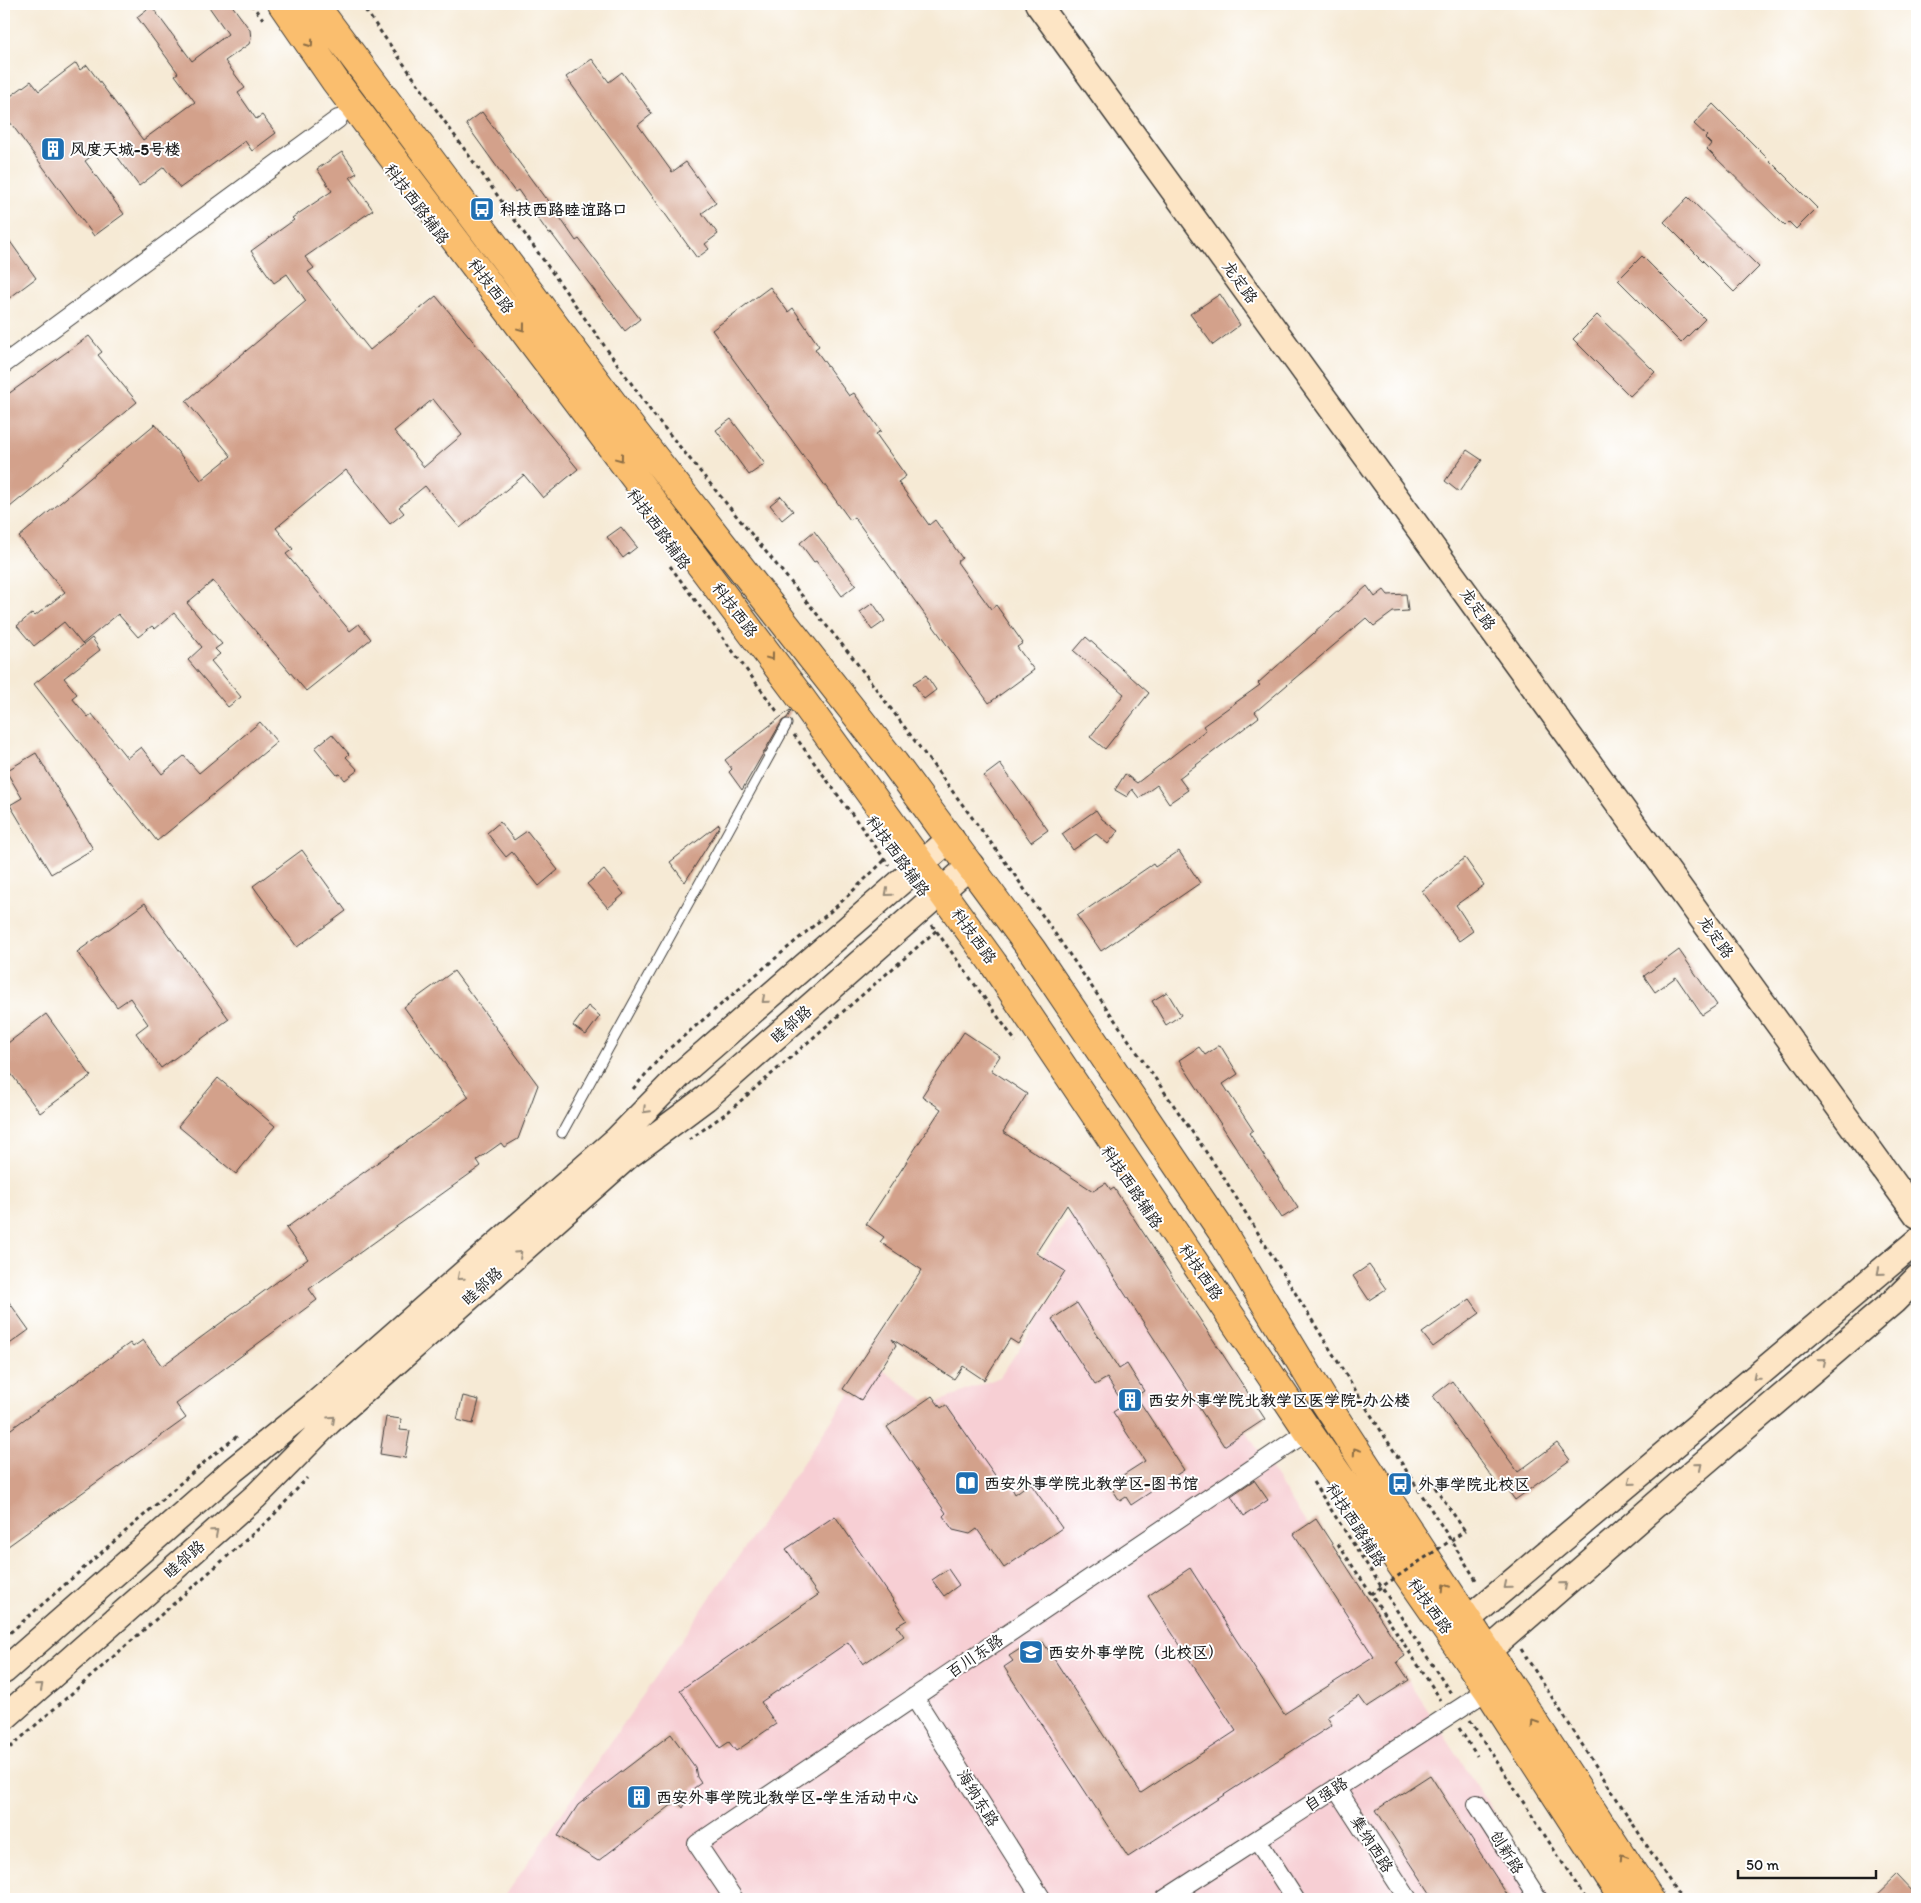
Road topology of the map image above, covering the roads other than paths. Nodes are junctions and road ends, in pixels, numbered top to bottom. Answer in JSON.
{"nodes":[{"id":1,"x":314,"y":4,"type":"edge"},
{"id":2,"x":1038,"y":4,"type":"edge"},
{"id":3,"x":275,"y":15,"type":"edge"},
{"id":4,"x":338,"y":119,"type":"dead end"},
{"id":5,"x":4,"y":364,"type":"edge"},
{"id":6,"x":787,"y":724,"type":"road end"},
{"id":7,"x":950,"y":838,"type":"junction"},
{"id":8,"x":921,"y":864,"type":"junction"},
{"id":9,"x":971,"y":865,"type":"junction"},
{"id":10,"x":941,"y":891,"type":"junction"},
{"id":11,"x":562,"y":1133,"type":"dead end"},
{"id":12,"x":1917,"y":1215,"type":"edge"},
{"id":13,"x":1917,"y":1241,"type":"edge"},
{"id":14,"x":1917,"y":1278,"type":"edge"},
{"id":15,"x":1308,"y":1431,"type":"junction"},
{"id":16,"x":1467,"y":1620,"type":"junction"},
{"id":17,"x":1488,"y":1651,"type":"junction"},
{"id":18,"x":4,"y":1671,"type":"edge"},
{"id":19,"x":1488,"y":1690,"type":"junction"},
{"id":20,"x":914,"y":1697,"type":"junction"},
{"id":21,"x":4,"y":1718,"type":"edge"},
{"id":22,"x":1336,"y":1788,"type":"junction"},
{"id":23,"x":1477,"y":1804,"type":"dead end"},
{"id":24,"x":1257,"y":1840,"type":"junction"},
{"id":25,"x":734,"y":1899,"type":"edge"},
{"id":26,"x":1042,"y":1899,"type":"edge"},
{"id":27,"x":1165,"y":1899,"type":"edge"},
{"id":28,"x":1295,"y":1899,"type":"edge"},
{"id":29,"x":1408,"y":1899,"type":"edge"},
{"id":30,"x":1538,"y":1899,"type":"edge"},
{"id":31,"x":1623,"y":1899,"type":"edge"},
{"id":32,"x":1650,"y":1899,"type":"edge"}],
"edges":[{"from":1,"to":7,"type":"main road","name":"科技西路"},
{"from":2,"to":12,"type":"street","name":"龙定路"},
{"from":3,"to":8,"type":"main road","name":"科技西路","one_way":true},
{"from":4,"to":5,"type":"street"},
{"from":6,"to":11,"type":"lane"},
{"from":7,"to":8,"type":"street","name":"睦邻路"},
{"from":7,"to":9,"type":"main road","name":"科技西路"},
{"from":8,"to":10,"type":"main road","name":"科技西路"},
{"from":8,"to":18,"type":"street","name":"睦邻路","one_way":true},
{"from":9,"to":10,"type":"street","name":"睦邻路"},
{"from":16,"to":9,"type":"main road","name":"科技西路","one_way":true},
{"from":10,"to":15,"type":"main road","name":"科技西路"},
{"from":21,"to":10,"type":"street","name":"睦邻路","one_way":true},
{"from":13,"to":16,"type":"street","one_way":true},
{"from":17,"to":14,"type":"street","one_way":true},
{"from":15,"to":19,"type":"main road","name":"科技西路"},
{"from":15,"to":20,"type":"street","name":"百川东路"},
{"from":16,"to":17,"type":"main road","name":"科技西路"},
{"from":32,"to":17,"type":"main road","name":"科技西路","one_way":true},
{"from":19,"to":22,"type":"street","name":"自强路"},
{"from":19,"to":31,"type":"main road","name":"科技西路"},
{"from":20,"to":25,"type":"street","name":"百川东路"},
{"from":20,"to":26,"type":"street","name":"海纳东路"},
{"from":22,"to":24,"type":"street","name":"自强路"},
{"from":22,"to":29,"type":"street","name":"集纳西路"},
{"from":23,"to":30,"type":"street","name":"创新路"},
{"from":24,"to":27,"type":"street","name":"自强路"},
{"from":24,"to":28,"type":"street"}]}
